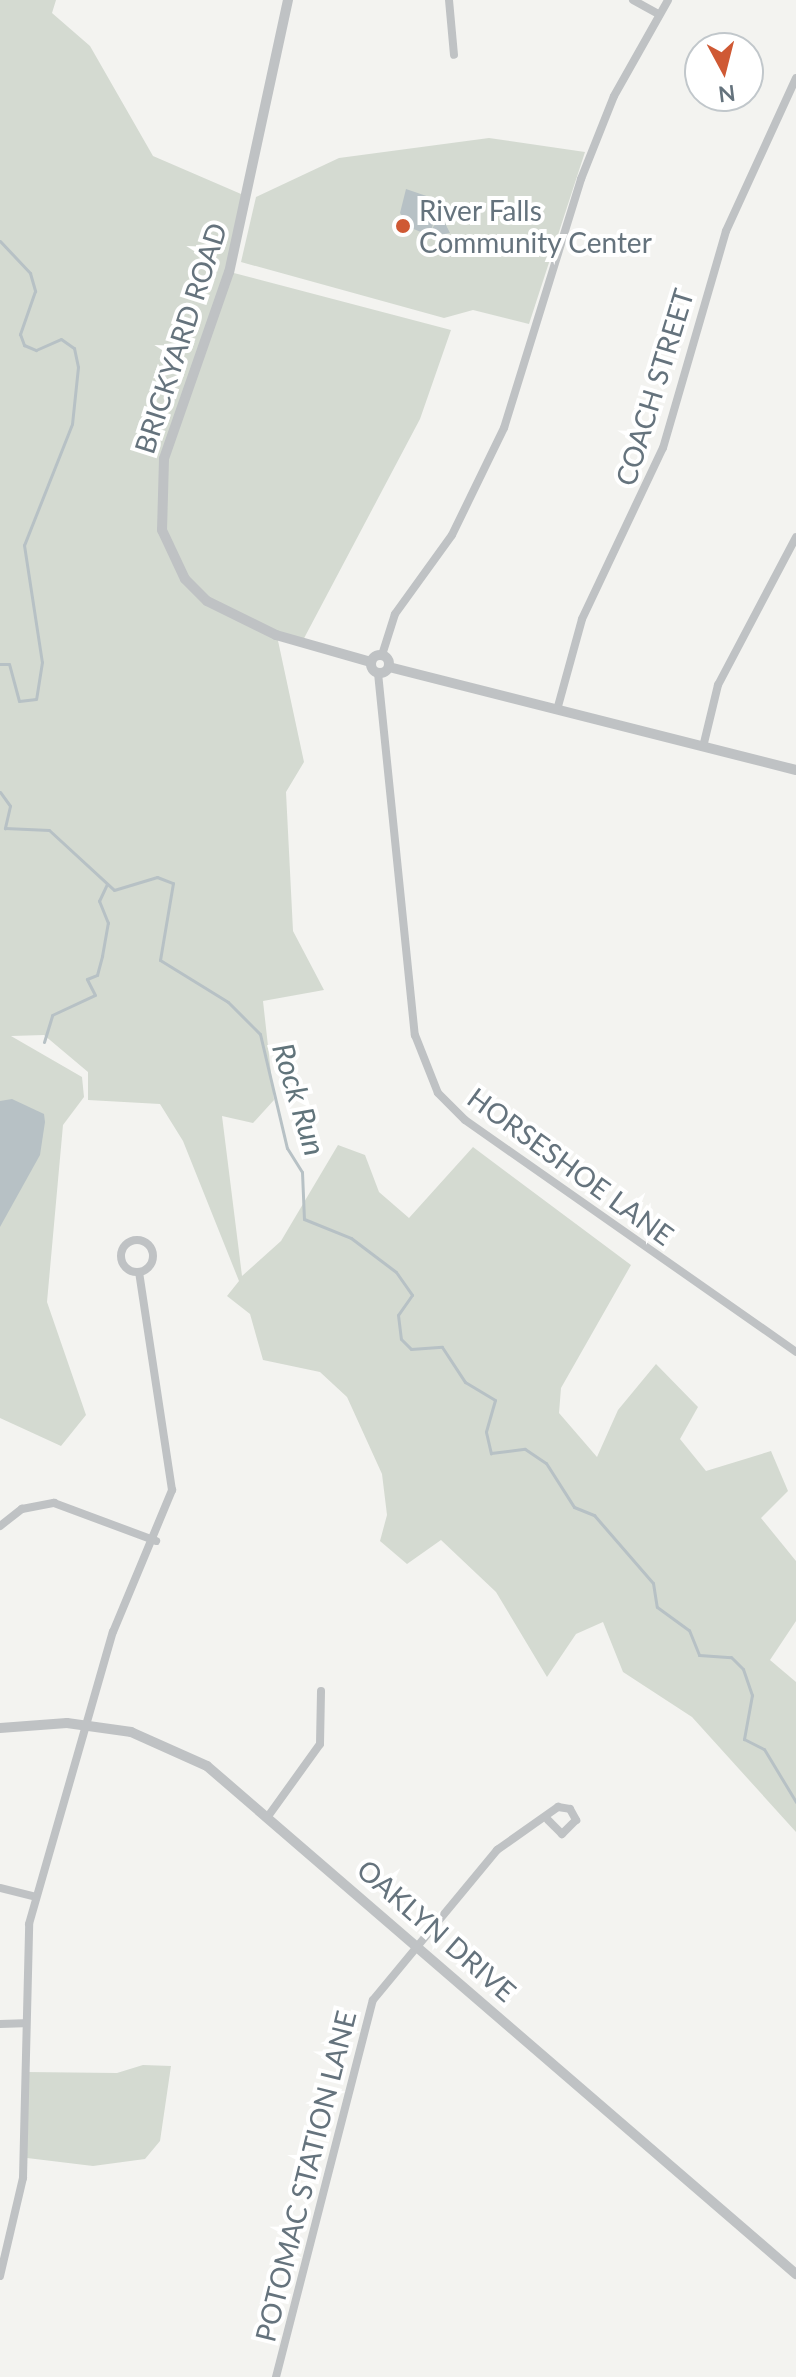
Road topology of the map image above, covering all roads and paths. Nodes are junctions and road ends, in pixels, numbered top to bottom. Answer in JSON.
{"nodes":[{"id":1,"x":288,"y":0,"type":"edge"},
{"id":2,"x":449,"y":0,"type":"edge"},
{"id":3,"x":633,"y":0,"type":"edge"},
{"id":4,"x":668,"y":0,"type":"edge"},
{"id":5,"x":658,"y":14,"type":"junction"},
{"id":6,"x":454,"y":55,"type":"dead end"},
{"id":7,"x":796,"y":78,"type":"edge"},
{"id":8,"x":796,"y":537,"type":"edge"},
{"id":9,"x":382,"y":655,"type":"junction"},
{"id":10,"x":371,"y":662,"type":"junction"},
{"id":11,"x":389,"y":667,"type":"junction"},
{"id":12,"x":378,"y":673,"type":"junction"},
{"id":13,"x":557,"y":710,"type":"junction"},
{"id":14,"x":703,"y":747,"type":"junction"},
{"id":15,"x":796,"y":770,"type":"edge"},
{"id":16,"x":139,"y":1272,"type":"junction"},
{"id":17,"x":796,"y":1352,"type":"edge"},
{"id":18,"x":0,"y":1526,"type":"edge"},
{"id":19,"x":156,"y":1541,"type":"junction"},
{"id":20,"x":321,"y":1691,"type":"dead end"},
{"id":21,"x":86,"y":1724,"type":"junction"},
{"id":22,"x":0,"y":1728,"type":"edge"},
{"id":23,"x":269,"y":1815,"type":"junction"},
{"id":24,"x":548,"y":1820,"type":"dead end"},
{"id":25,"x":0,"y":1888,"type":"edge"},
{"id":26,"x":35,"y":1897,"type":"junction"},
{"id":27,"x":415,"y":1942,"type":"junction"},
{"id":28,"x":23,"y":2023,"type":"junction"},
{"id":29,"x":0,"y":2024,"type":"edge"},
{"id":30,"x":796,"y":2274,"type":"edge"},
{"id":31,"x":0,"y":2276,"type":"edge"},
{"id":32,"x":276,"y":2377,"type":"edge"}],
"edges":[{"from":1,"to":10,"type":"street","name":"BRICKYARD ROAD"},
{"from":2,"to":6,"type":"street"},
{"from":3,"to":5,"type":"street"},
{"from":4,"to":5,"type":"street"},
{"from":5,"to":9,"type":"street"},
{"from":7,"to":13,"type":"street","name":"COACH STREET"},
{"from":8,"to":14,"type":"street"},
{"from":9,"to":10,"type":"street"},
{"from":9,"to":11,"type":"street"},
{"from":10,"to":12,"type":"street"},
{"from":11,"to":12,"type":"street"},
{"from":11,"to":13,"type":"street"},
{"from":12,"to":17,"type":"street","name":"HORSESHOE LANE"},
{"from":13,"to":14,"type":"street"},
{"from":14,"to":15,"type":"street"},
{"from":16,"to":16,"type":"street"},
{"from":16,"to":19,"type":"street"},
{"from":18,"to":19,"type":"street"},
{"from":19,"to":21,"type":"street"},
{"from":20,"to":23,"type":"street"},
{"from":21,"to":22,"type":"street","name":"OAKLYN DRIVE"},
{"from":21,"to":23,"type":"street","name":"OAKLYN DRIVE"},
{"from":21,"to":26,"type":"street"},
{"from":23,"to":27,"type":"street","name":"OAKLYN DRIVE"},
{"from":24,"to":27,"type":"street","name":"POTOMAC STATION LANE"},
{"from":25,"to":26,"type":"street"},
{"from":26,"to":28,"type":"street"},
{"from":27,"to":30,"type":"street","name":"OAKLYN DRIVE"},
{"from":27,"to":32,"type":"street","name":"POTOMAC STATION LANE"},
{"from":28,"to":29,"type":"street"},
{"from":28,"to":31,"type":"street"}]}
